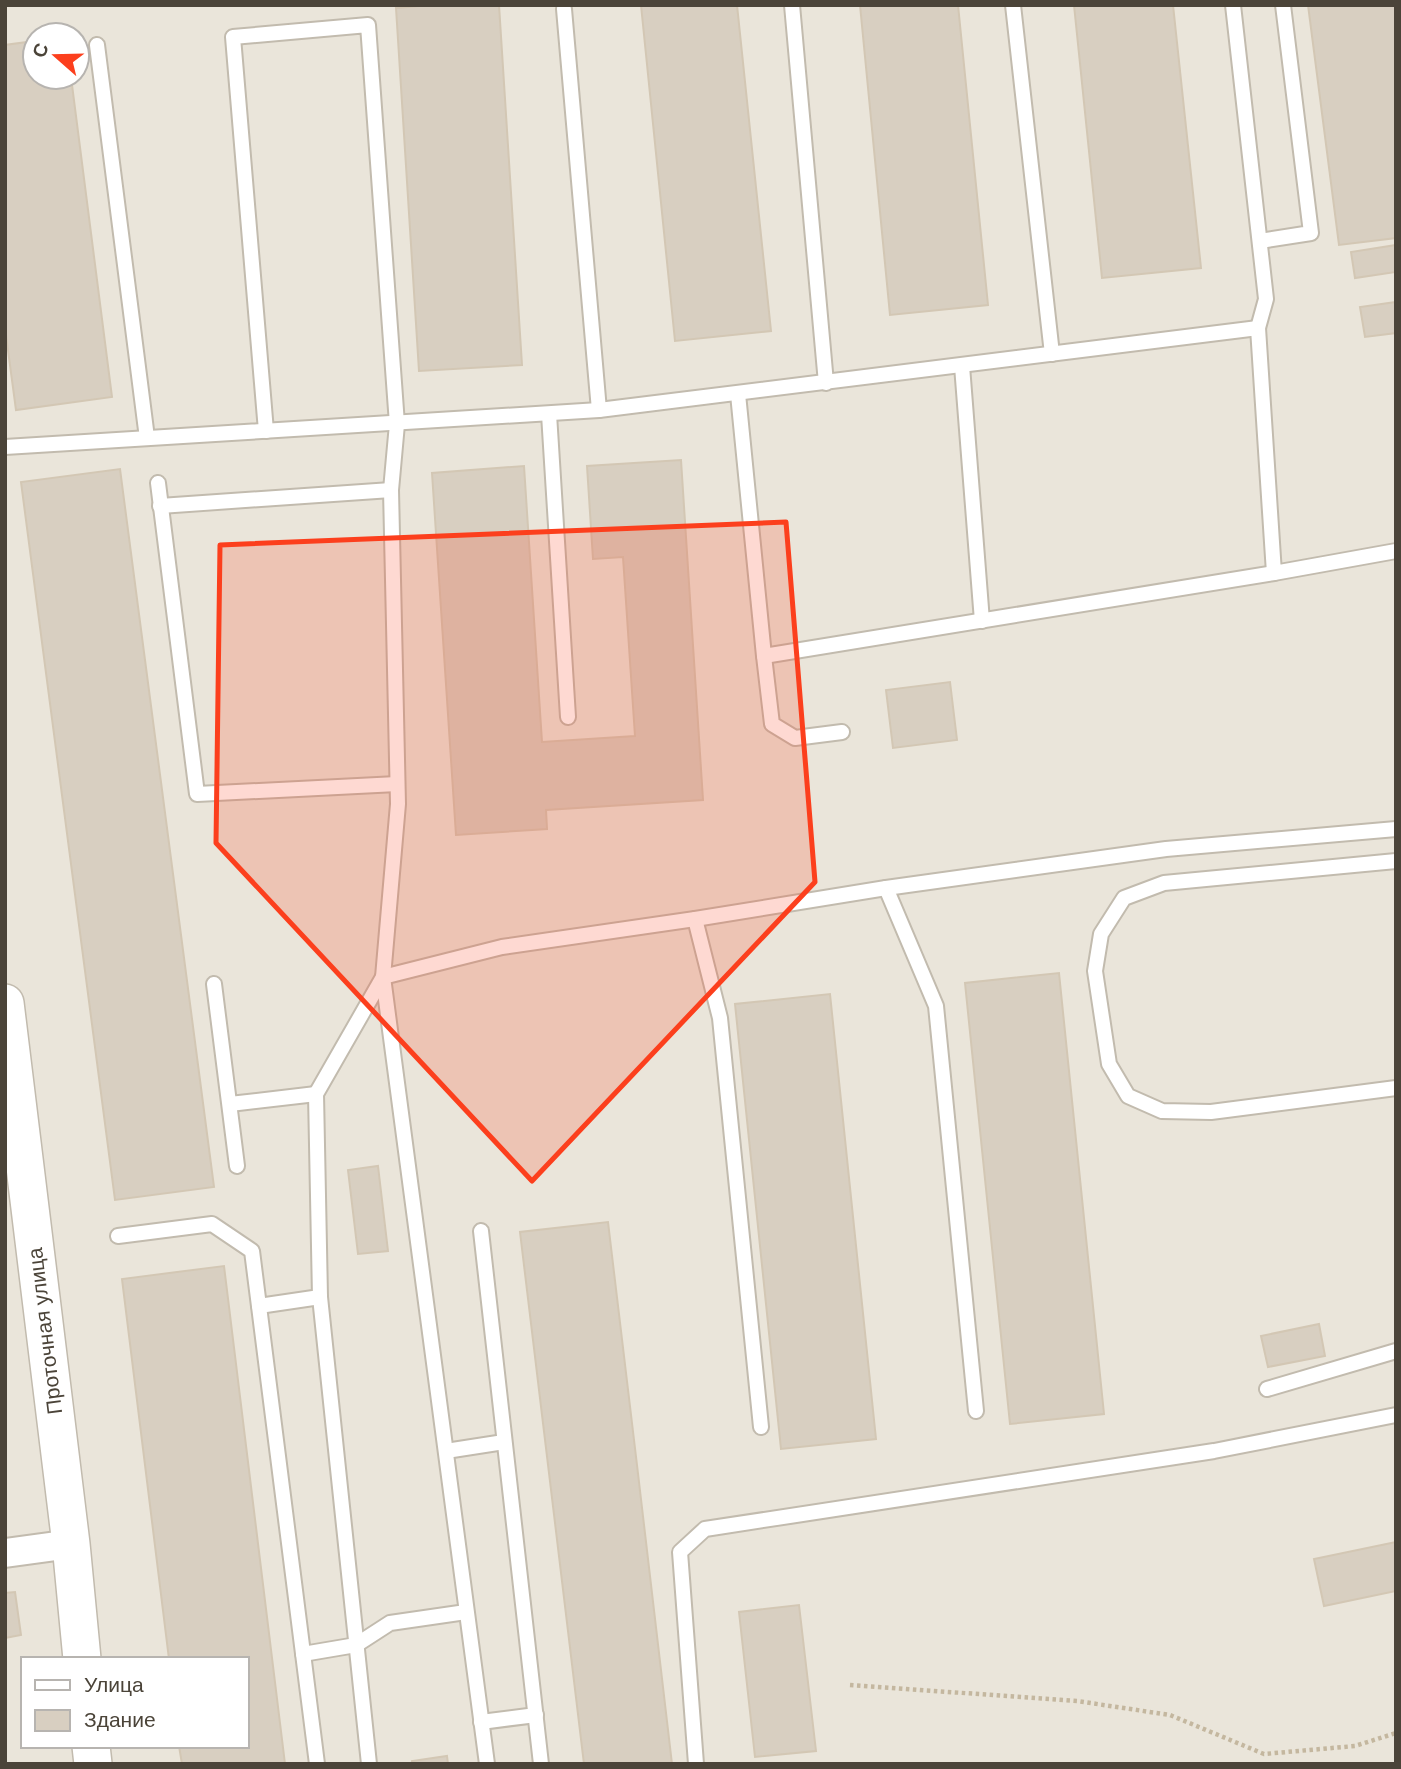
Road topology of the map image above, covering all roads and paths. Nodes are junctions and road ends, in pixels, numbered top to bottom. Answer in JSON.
{"nodes":[{"id":1,"x":792,"y":5,"type":"edge"},
{"id":2,"x":1013,"y":5,"type":"edge"},
{"id":3,"x":1233,"y":5,"type":"edge"},
{"id":4,"x":1283,"y":5,"type":"edge"},
{"id":5,"x":565,"y":9,"type":"dead end"},
{"id":6,"x":97,"y":45,"type":"dead end"},
{"id":7,"x":1260,"y":241,"type":"junction"},
{"id":8,"x":1258,"y":328,"type":"junction"},
{"id":9,"x":1052,"y":354,"type":"junction"},
{"id":10,"x":962,"y":366,"type":"junction"},
{"id":11,"x":826,"y":383,"type":"junction"},
{"id":12,"x":738,"y":394,"type":"junction"},
{"id":13,"x":599,"y":410,"type":"junction"},
{"id":14,"x":549,"y":414,"type":"junction"},
{"id":15,"x":397,"y":424,"type":"junction"},
{"id":16,"x":266,"y":431,"type":"junction"},
{"id":17,"x":147,"y":438,"type":"junction"},
{"id":18,"x":5,"y":447,"type":"edge"},
{"id":19,"x":158,"y":483,"type":"dead end"},
{"id":20,"x":391,"y":490,"type":"junction"},
{"id":21,"x":160,"y":506,"type":"junction"},
{"id":22,"x":1396,"y":551,"type":"edge"},
{"id":23,"x":1274,"y":573,"type":"junction"},
{"id":24,"x":982,"y":621,"type":"junction"},
{"id":25,"x":764,"y":656,"type":"junction"},
{"id":26,"x":568,"y":717,"type":"dead end"},
{"id":27,"x":842,"y":732,"type":"dead end"},
{"id":28,"x":397,"y":784,"type":"junction"},
{"id":29,"x":1396,"y":829,"type":"edge"},
{"id":30,"x":1396,"y":861,"type":"edge"},
{"id":31,"x":886,"y":888,"type":"junction"},
{"id":32,"x":695,"y":919,"type":"junction"},
{"id":33,"x":383,"y":977,"type":"junction"},
{"id":34,"x":214,"y":984,"type":"dead end"},
{"id":35,"x":5,"y":1003,"type":"edge"},
{"id":36,"x":1396,"y":1088,"type":"edge"},
{"id":37,"x":316,"y":1094,"type":"junction"},
{"id":38,"x":230,"y":1104,"type":"junction"},
{"id":39,"x":237,"y":1166,"type":"dead end"},
{"id":40,"x":481,"y":1231,"type":"dead end"},
{"id":41,"x":118,"y":1236,"type":"dead end"},
{"id":42,"x":320,"y":1297,"type":"junction"},
{"id":43,"x":259,"y":1306,"type":"junction"},
{"id":44,"x":1396,"y":1351,"type":"edge"},
{"id":45,"x":1267,"y":1389,"type":"dead end"},
{"id":46,"x":976,"y":1411,"type":"dead end"},
{"id":47,"x":1396,"y":1415,"type":"edge"},
{"id":48,"x":761,"y":1427,"type":"dead end"},
{"id":49,"x":504,"y":1441,"type":"junction"},
{"id":50,"x":446,"y":1451,"type":"junction"},
{"id":51,"x":71,"y":1544,"type":"junction"},
{"id":52,"x":5,"y":1553,"type":"edge"},
{"id":53,"x":466,"y":1612,"type":"junction"},
{"id":54,"x":356,"y":1645,"type":"junction"},
{"id":55,"x":303,"y":1654,"type":"junction"},
{"id":56,"x":82,"y":1657,"type":"edge"},
{"id":57,"x":850,"y":1685,"type":"dead end"},
{"id":58,"x":536,"y":1715,"type":"junction"},
{"id":59,"x":481,"y":1722,"type":"junction"},
{"id":60,"x":1396,"y":1733,"type":"edge"},
{"id":61,"x":317,"y":1764,"type":"edge"},
{"id":62,"x":369,"y":1764,"type":"edge"},
{"id":63,"x":487,"y":1764,"type":"edge"},
{"id":64,"x":541,"y":1764,"type":"edge"},
{"id":65,"x":696,"y":1764,"type":"edge"}],
"edges":[{"from":1,"to":11,"type":"lane"},
{"from":2,"to":9,"type":"lane"},
{"from":3,"to":7,"type":"lane"},
{"from":4,"to":7,"type":"lane"},
{"from":5,"to":13,"type":"lane"},
{"from":6,"to":17,"type":"lane"},
{"from":7,"to":8,"type":"lane"},
{"from":8,"to":9,"type":"lane"},
{"from":8,"to":23,"type":"lane"},
{"from":9,"to":10,"type":"lane"},
{"from":10,"to":11,"type":"lane"},
{"from":10,"to":24,"type":"lane"},
{"from":11,"to":12,"type":"lane"},
{"from":12,"to":13,"type":"lane"},
{"from":12,"to":25,"type":"lane"},
{"from":13,"to":14,"type":"lane"},
{"from":14,"to":15,"type":"lane"},
{"from":14,"to":26,"type":"lane"},
{"from":15,"to":16,"type":"lane"},
{"from":15,"to":16,"type":"lane"},
{"from":15,"to":20,"type":"lane"},
{"from":16,"to":17,"type":"lane"},
{"from":17,"to":18,"type":"lane"},
{"from":19,"to":21,"type":"lane"},
{"from":20,"to":21,"type":"lane"},
{"from":20,"to":28,"type":"lane"},
{"from":21,"to":28,"type":"lane"},
{"from":22,"to":23,"type":"lane"},
{"from":23,"to":24,"type":"lane"},
{"from":24,"to":25,"type":"lane"},
{"from":25,"to":27,"type":"lane"},
{"from":28,"to":33,"type":"lane"},
{"from":29,"to":31,"type":"lane"},
{"from":30,"to":36,"type":"lane"},
{"from":31,"to":32,"type":"lane"},
{"from":31,"to":46,"type":"lane"},
{"from":32,"to":33,"type":"lane"},
{"from":32,"to":48,"type":"lane"},
{"from":33,"to":37,"type":"lane"},
{"from":33,"to":50,"type":"lane"},
{"from":34,"to":38,"type":"lane"},
{"from":35,"to":51,"type":"street","name":"Проточная улица"},
{"from":37,"to":38,"type":"lane"},
{"from":37,"to":42,"type":"lane"},
{"from":38,"to":39,"type":"lane"},
{"from":40,"to":49,"type":"lane"},
{"from":41,"to":43,"type":"lane"},
{"from":42,"to":43,"type":"lane"},
{"from":42,"to":54,"type":"lane"},
{"from":43,"to":55,"type":"lane"},
{"from":44,"to":45,"type":"lane"},
{"from":47,"to":65,"type":"lane"},
{"from":49,"to":50,"type":"lane"},
{"from":49,"to":58,"type":"lane"},
{"from":50,"to":53,"type":"lane"},
{"from":51,"to":52,"type":"street"},
{"from":51,"to":56,"type":"street","name":"Проточная улица"},
{"from":53,"to":54,"type":"lane"},
{"from":53,"to":59,"type":"lane"},
{"from":54,"to":55,"type":"lane"},
{"from":54,"to":62,"type":"lane"},
{"from":55,"to":61,"type":"lane"},
{"from":57,"to":60,"type":"path"},
{"from":58,"to":59,"type":"lane"},
{"from":58,"to":64,"type":"lane"},
{"from":59,"to":63,"type":"lane"}]}
